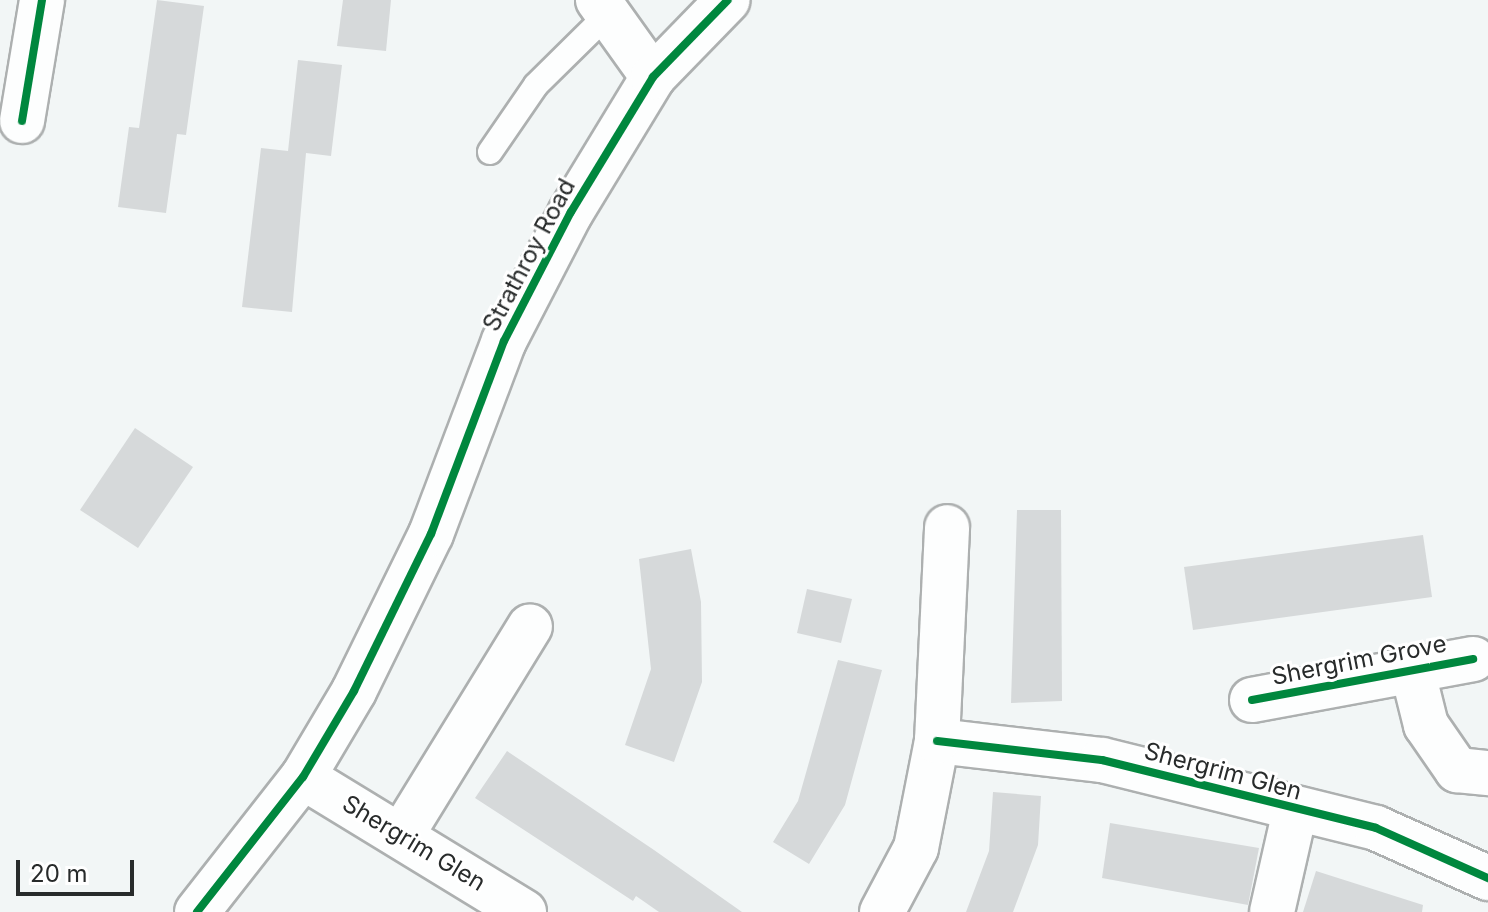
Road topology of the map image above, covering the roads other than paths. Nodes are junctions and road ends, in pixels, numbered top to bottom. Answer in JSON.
{"nodes":[{"id":1,"x":42,"y":0,"type":"edge"},
{"id":2,"x":728,"y":0,"type":"edge"},
{"id":3,"x":603,"y":7,"type":"edge"},
{"id":4,"x":653,"y":77,"type":"junction"},
{"id":5,"x":22,"y":121,"type":"dead end"},
{"id":6,"x":490,"y":152,"type":"dead end"},
{"id":7,"x":947,"y":527,"type":"dead end"},
{"id":8,"x":530,"y":626,"type":"dead end"},
{"id":9,"x":1473,"y":659,"type":"dead end"},
{"id":10,"x":1412,"y":669,"type":"junction"},
{"id":11,"x":1252,"y":700,"type":"dead end"},
{"id":12,"x":937,"y":741,"type":"junction"},
{"id":13,"x":1488,"y":773,"type":"edge"},
{"id":14,"x":303,"y":777,"type":"junction"},
{"id":15,"x":1295,"y":811,"type":"junction"},
{"id":16,"x":401,"y":836,"type":"junction"},
{"id":17,"x":1488,"y":878,"type":"edge"},
{"id":18,"x":479,"y":900,"type":"edge"},
{"id":19,"x":197,"y":912,"type":"edge"},
{"id":20,"x":524,"y":912,"type":"edge"},
{"id":21,"x":882,"y":912,"type":"edge"},
{"id":22,"x":1272,"y":912,"type":"edge"}],
"edges":[{"from":1,"to":5,"type":"street"},
{"from":2,"to":4,"type":"street","name":"Strathroy Road"},
{"from":3,"to":4,"type":"street"},
{"from":3,"to":6,"type":"lane"},
{"from":4,"to":14,"type":"street","name":"Strathroy Road"},
{"from":7,"to":12,"type":"street"},
{"from":8,"to":16,"type":"street"},
{"from":9,"to":10,"type":"street","name":"Shergrim Grove"},
{"from":10,"to":11,"type":"street","name":"Shergrim Grove"},
{"from":10,"to":13,"type":"street","name":"Shergrim Grove"},
{"from":12,"to":15,"type":"street","name":"Shergrim Glen"},
{"from":12,"to":21,"type":"street"},
{"from":14,"to":16,"type":"street","name":"Shergrim Glen"},
{"from":14,"to":19,"type":"street"},
{"from":15,"to":17,"type":"street","name":"Shergrim Glen"},
{"from":15,"to":22,"type":"street"},
{"from":16,"to":18,"type":"street","name":"Shergrim Glen"},
{"from":18,"to":20,"type":"street","name":"Shergrim Glen"}]}
